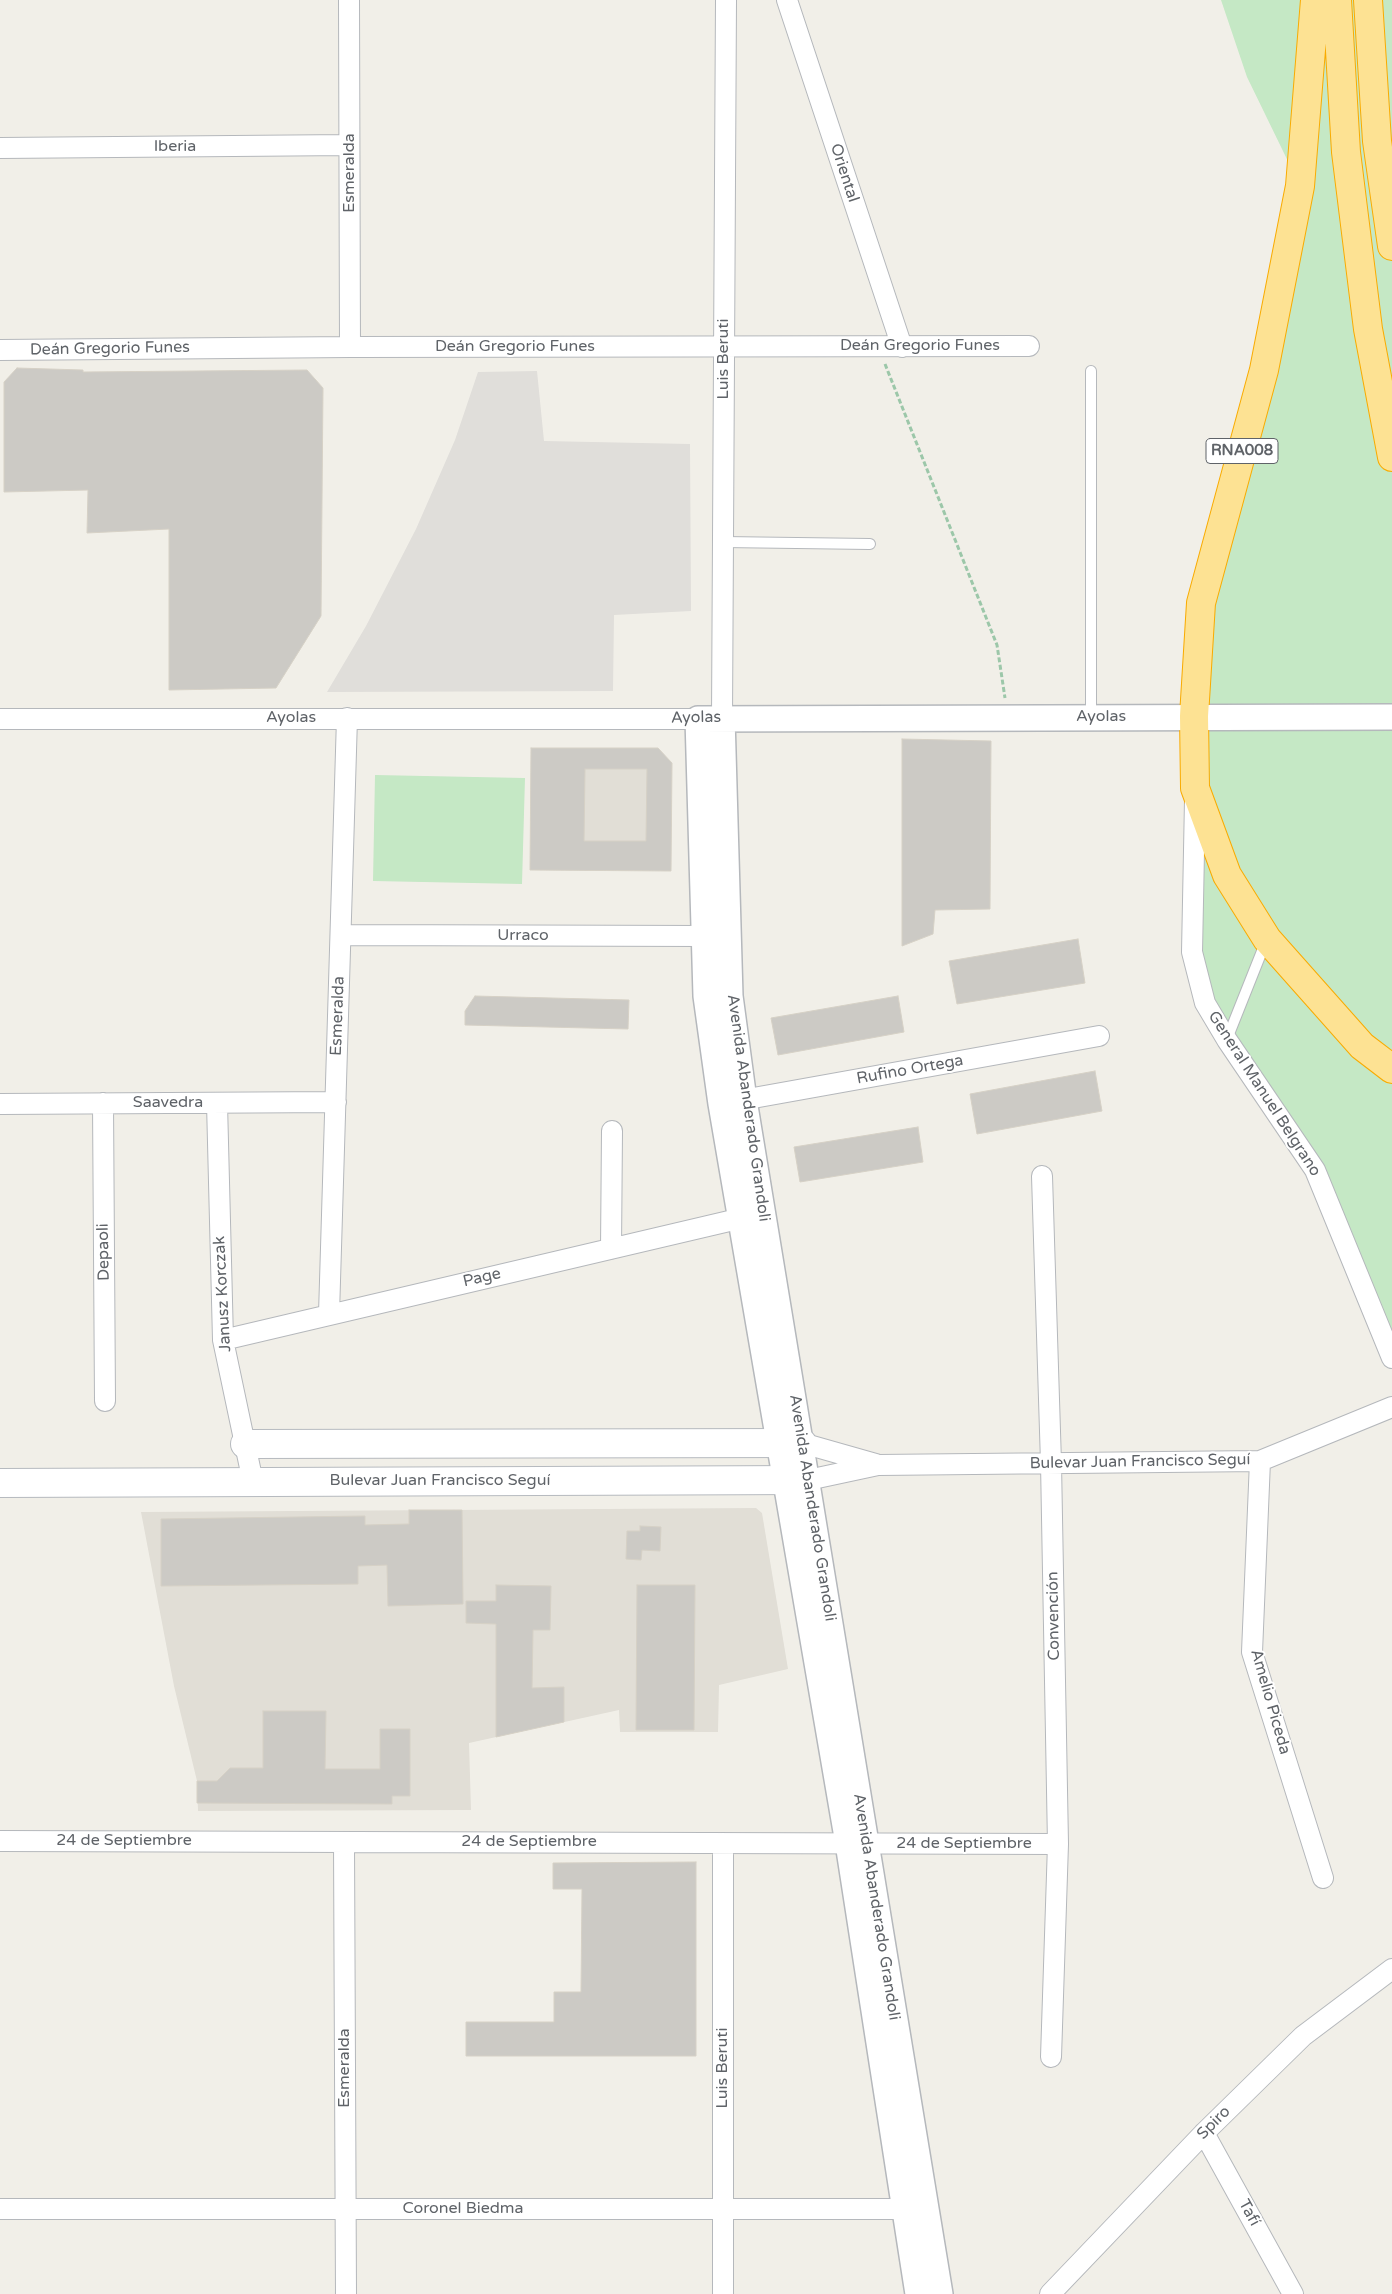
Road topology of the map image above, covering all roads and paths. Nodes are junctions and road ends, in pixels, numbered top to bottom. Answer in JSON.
{"nodes":[{"id":1,"x":349,"y":0,"type":"edge"},
{"id":2,"x":726,"y":0,"type":"edge"},
{"id":3,"x":787,"y":0,"type":"edge"},
{"id":4,"x":1315,"y":0,"type":"edge"},
{"id":5,"x":1337,"y":0,"type":"edge"},
{"id":6,"x":1368,"y":0,"type":"edge"},
{"id":7,"x":349,"y":145,"type":"junction"},
{"id":8,"x":0,"y":148,"type":"edge"},
{"id":9,"x":1392,"y":246,"type":"edge"},
{"id":10,"x":1030,"y":346,"type":"dead end"},
{"id":11,"x":350,"y":347,"type":"junction"},
{"id":12,"x":724,"y":347,"type":"junction"},
{"id":13,"x":879,"y":347,"type":"junction"},
{"id":14,"x":902,"y":347,"type":"junction"},
{"id":15,"x":0,"y":350,"type":"edge"},
{"id":16,"x":1091,"y":372,"type":"dead end"},
{"id":17,"x":1392,"y":457,"type":"edge"},
{"id":18,"x":723,"y":542,"type":"junction"},
{"id":19,"x":870,"y":544,"type":"dead end"},
{"id":20,"x":1194,"y":716,"type":"junction"},
{"id":21,"x":722,"y":717,"type":"junction"},
{"id":22,"x":1009,"y":717,"type":"junction"},
{"id":23,"x":1090,"y":717,"type":"junction"},
{"id":24,"x":1392,"y":717,"type":"edge"},
{"id":25,"x":347,"y":718,"type":"junction"},
{"id":26,"x":0,"y":719,"type":"edge"},
{"id":27,"x":698,"y":719,"type":"junction"},
{"id":28,"x":1195,"y":788,"type":"junction"},
{"id":29,"x":340,"y":935,"type":"junction"},
{"id":30,"x":705,"y":936,"type":"junction"},
{"id":31,"x":1267,"y":939,"type":"junction"},
{"id":32,"x":1099,"y":1036,"type":"dead end"},
{"id":33,"x":1227,"y":1040,"type":"junction"},
{"id":34,"x":1392,"y":1069,"type":"edge"},
{"id":35,"x":336,"y":1102,"type":"junction"},
{"id":36,"x":733,"y":1102,"type":"junction"},
{"id":37,"x":103,"y":1103,"type":"junction"},
{"id":38,"x":217,"y":1103,"type":"junction"},
{"id":39,"x":0,"y":1104,"type":"edge"},
{"id":40,"x":612,"y":1131,"type":"dead end"},
{"id":41,"x":1042,"y":1176,"type":"dead end"},
{"id":42,"x":742,"y":1218,"type":"junction"},
{"id":43,"x":611,"y":1249,"type":"junction"},
{"id":44,"x":329,"y":1314,"type":"junction"},
{"id":45,"x":223,"y":1340,"type":"junction"},
{"id":46,"x":1392,"y":1358,"type":"edge"},
{"id":47,"x":106,"y":1401,"type":"dead end"},
{"id":48,"x":1392,"y":1407,"type":"edge"},
{"id":49,"x":791,"y":1443,"type":"junction"},
{"id":50,"x":245,"y":1444,"type":"junction"},
{"id":51,"x":1260,"y":1461,"type":"junction"},
{"id":52,"x":1051,"y":1463,"type":"junction"},
{"id":53,"x":878,"y":1465,"type":"junction"},
{"id":54,"x":797,"y":1480,"type":"junction"},
{"id":55,"x":0,"y":1482,"type":"edge"},
{"id":56,"x":253,"y":1482,"type":"junction"},
{"id":57,"x":0,"y":1841,"type":"edge"},
{"id":58,"x":344,"y":1842,"type":"junction"},
{"id":59,"x":723,"y":1843,"type":"junction"},
{"id":60,"x":857,"y":1843,"type":"junction"},
{"id":61,"x":1058,"y":1844,"type":"junction"},
{"id":62,"x":1323,"y":1878,"type":"dead end"},
{"id":63,"x":1392,"y":1969,"type":"edge"},
{"id":64,"x":1051,"y":2057,"type":"dead end"},
{"id":65,"x":1204,"y":2132,"type":"junction"},
{"id":66,"x":0,"y":2208,"type":"edge"},
{"id":67,"x":346,"y":2209,"type":"junction"},
{"id":68,"x":723,"y":2209,"type":"junction"},
{"id":69,"x":916,"y":2209,"type":"junction"},
{"id":70,"x":346,"y":2294,"type":"edge"},
{"id":71,"x":723,"y":2294,"type":"edge"},
{"id":72,"x":918,"y":2294,"type":"edge"},
{"id":73,"x":940,"y":2294,"type":"edge"},
{"id":74,"x":1050,"y":2294,"type":"edge"},
{"id":75,"x":1293,"y":2294,"type":"edge"}],
"edges":[{"from":1,"to":7,"type":"street","name":"Esmeralda"},
{"from":2,"to":12,"type":"street","name":"Luis Beruti"},
{"from":3,"to":14,"type":"street","name":"Oriental"},
{"from":4,"to":20,"type":"highway","number":"RNA008"},
{"from":5,"to":17,"type":"highway"},
{"from":6,"to":9,"type":"highway"},
{"from":7,"to":8,"type":"street","name":"Iberia"},
{"from":7,"to":11,"type":"street","name":"Esmeralda"},
{"from":10,"to":14,"type":"street","name":"Deán Gregorio Funes"},
{"from":11,"to":12,"type":"street","name":"Deán Gregorio Funes"},
{"from":11,"to":15,"type":"street","name":"Deán Gregorio Funes"},
{"from":12,"to":13,"type":"street","name":"Deán Gregorio Funes"},
{"from":12,"to":18,"type":"street","name":"Luis Beruti"},
{"from":13,"to":14,"type":"street","name":"Deán Gregorio Funes"},
{"from":13,"to":22,"type":"path"},
{"from":16,"to":23,"type":"lane"},
{"from":18,"to":19,"type":"lane"},
{"from":18,"to":21,"type":"street","name":"Luis Beruti"},
{"from":20,"to":23,"type":"street","name":"Ayolas"},
{"from":20,"to":24,"type":"street","name":"Ayolas"},
{"from":20,"to":28,"type":"highway"},
{"from":21,"to":22,"type":"street","name":"Ayolas"},
{"from":21,"to":27,"type":"street","name":"Ayolas"},
{"from":21,"to":36,"type":"street","name":"Avenida Abanderado Grandoli"},
{"from":22,"to":23,"type":"street","name":"Ayolas"},
{"from":25,"to":26,"type":"street","name":"Ayolas"},
{"from":25,"to":27,"type":"street","name":"Ayolas"},
{"from":25,"to":29,"type":"street","name":"Esmeralda"},
{"from":27,"to":30,"type":"street","name":"Avenida Abanderado Grandoli"},
{"from":28,"to":31,"type":"highway"},
{"from":28,"to":33,"type":"street","name":"General Manuel Belgrano"},
{"from":29,"to":30,"type":"street","name":"Urraco"},
{"from":29,"to":35,"type":"street","name":"Esmeralda"},
{"from":30,"to":36,"type":"street","name":"Avenida Abanderado Grandoli"},
{"from":31,"to":33,"type":"lane"},
{"from":31,"to":34,"type":"highway"},
{"from":32,"to":36,"type":"street","name":"Rufino Ortega"},
{"from":33,"to":46,"type":"street","name":"General Manuel Belgrano"},
{"from":35,"to":38,"type":"street","name":"Saavedra"},
{"from":35,"to":44,"type":"street","name":"Esmeralda"},
{"from":36,"to":42,"type":"street","name":"Avenida Abanderado Grandoli"},
{"from":36,"to":49,"type":"street","name":"Avenida Abanderado Grandoli"},
{"from":37,"to":38,"type":"street","name":"Saavedra"},
{"from":37,"to":39,"type":"street","name":"Saavedra"},
{"from":37,"to":47,"type":"street","name":"Depaoli"},
{"from":38,"to":45,"type":"street","name":"Janusz Korczak"},
{"from":40,"to":43,"type":"street"},
{"from":41,"to":52,"type":"street","name":"Convención"},
{"from":42,"to":43,"type":"street","name":"Page"},
{"from":42,"to":49,"type":"street","name":"Avenida Abanderado Grandoli"},
{"from":43,"to":44,"type":"street","name":"Page"},
{"from":44,"to":45,"type":"street","name":"Page"},
{"from":45,"to":50,"type":"street","name":"Janusz Korczak"},
{"from":48,"to":51,"type":"street","name":"Bulevar Juan Francisco Seguí"},
{"from":49,"to":50,"type":"main road","name":"Bulevar Juan Francisco Seguí"},
{"from":49,"to":53,"type":"street","name":"Bulevar Juan Francisco Seguí"},
{"from":49,"to":54,"type":"street","name":"Avenida Abanderado Grandoli"},
{"from":50,"to":56,"type":"street","name":"Janusz Korczak"},
{"from":51,"to":52,"type":"street","name":"Bulevar Juan Francisco Seguí"},
{"from":51,"to":62,"type":"street","name":"Amelio Piceda"},
{"from":52,"to":53,"type":"street","name":"Bulevar Juan Francisco Seguí"},
{"from":52,"to":61,"type":"street","name":"Convención"},
{"from":53,"to":54,"type":"street","name":"Bulevar Juan Francisco Seguí"},
{"from":54,"to":56,"type":"main road","name":"Bulevar Juan Francisco Seguí"},
{"from":54,"to":60,"type":"street","name":"Avenida Abanderado Grandoli"},
{"from":55,"to":56,"type":"main road","name":"Bulevar Juan Francisco Seguí"},
{"from":57,"to":58,"type":"street","name":"24 de Septiembre"},
{"from":58,"to":59,"type":"street","name":"24 de Septiembre"},
{"from":58,"to":67,"type":"street","name":"Esmeralda"},
{"from":59,"to":60,"type":"street","name":"24 de Septiembre"},
{"from":59,"to":68,"type":"street","name":"Luis Beruti"},
{"from":60,"to":61,"type":"street","name":"24 de Septiembre"},
{"from":60,"to":69,"type":"street","name":"Avenida Abanderado Grandoli"},
{"from":61,"to":64,"type":"street","name":"Convención"},
{"from":63,"to":65,"type":"street","name":"Spiro"},
{"from":65,"to":74,"type":"street","name":"Spiro"},
{"from":65,"to":75,"type":"street","name":"Tafí"},
{"from":66,"to":67,"type":"street","name":"Coronel Biedma"},
{"from":67,"to":68,"type":"street","name":"Coronel Biedma"},
{"from":67,"to":70,"type":"street","name":"Esmeralda"},
{"from":68,"to":69,"type":"street","name":"Coronel Biedma"},
{"from":68,"to":71,"type":"street","name":"Luis Beruti"},
{"from":69,"to":72,"type":"street","name":"Avenida Abanderado Grandoli"},
{"from":69,"to":73,"type":"street","name":"Avenida Abanderado Grandoli"}]}
